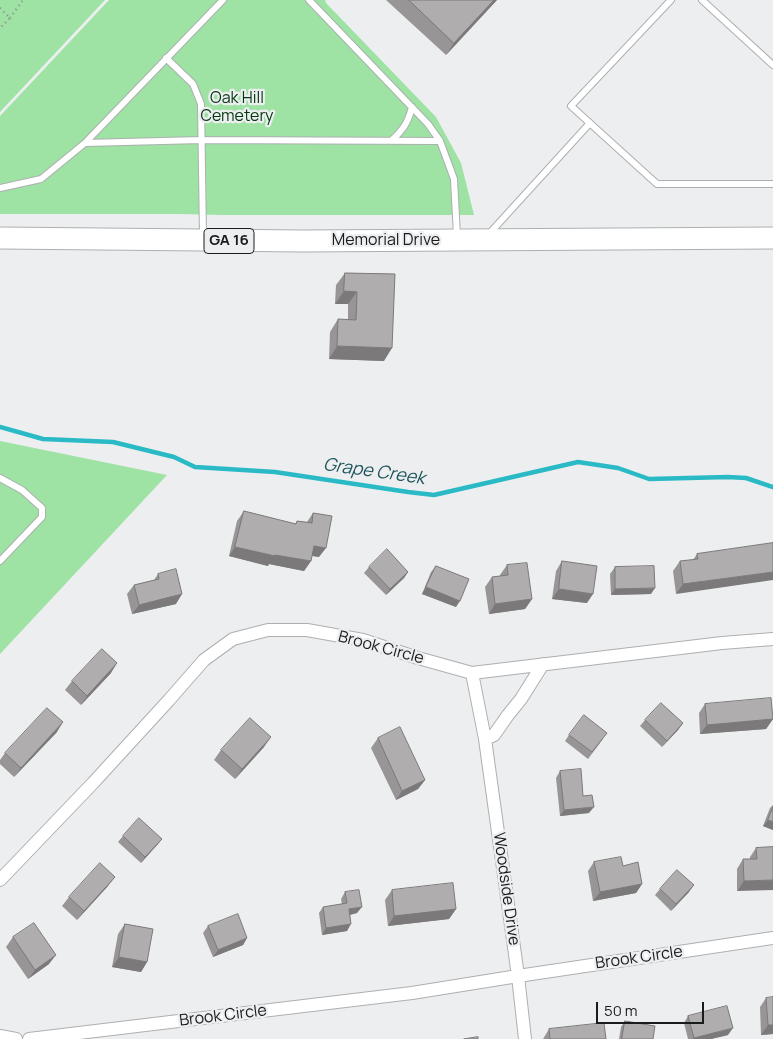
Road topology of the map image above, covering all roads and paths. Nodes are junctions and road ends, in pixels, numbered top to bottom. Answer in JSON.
{"nodes":[{"id":1,"x":23,"y":0,"type":"edge"},
{"id":2,"x":223,"y":0,"type":"edge"},
{"id":3,"x":309,"y":0,"type":"edge"},
{"id":4,"x":671,"y":0,"type":"edge"},
{"id":5,"x":702,"y":0,"type":"edge"},
{"id":6,"x":0,"y":8,"type":"edge"},
{"id":7,"x":10,"y":18,"type":"junction"},
{"id":8,"x":0,"y":28,"type":"edge"},
{"id":9,"x":166,"y":58,"type":"junction"},
{"id":10,"x":773,"y":65,"type":"edge"},
{"id":11,"x":412,"y":107,"type":"junction"},
{"id":12,"x":590,"y":124,"type":"junction"},
{"id":13,"x":201,"y":140,"type":"junction"},
{"id":14,"x":391,"y":141,"type":"junction"},
{"id":15,"x":440,"y":141,"type":"junction"},
{"id":16,"x":85,"y":143,"type":"junction"},
{"id":17,"x":773,"y":184,"type":"edge"},
{"id":18,"x":0,"y":188,"type":"edge"},
{"id":19,"x":0,"y":238,"type":"edge"},
{"id":20,"x":773,"y":238,"type":"edge"},
{"id":21,"x":484,"y":239,"type":"junction"},
{"id":22,"x":458,"y":240,"type":"junction"},
{"id":23,"x":203,"y":241,"type":"junction"},
{"id":24,"x":0,"y":478,"type":"edge"},
{"id":25,"x":0,"y":561,"type":"edge"},
{"id":26,"x":773,"y":639,"type":"edge"},
{"id":27,"x":543,"y":664,"type":"junction"},
{"id":28,"x":472,"y":673,"type":"junction"},
{"id":29,"x":485,"y":739,"type":"junction"},
{"id":30,"x":0,"y":880,"type":"edge"},
{"id":31,"x":773,"y":938,"type":"edge"},
{"id":32,"x":518,"y":976,"type":"junction"},
{"id":33,"x":0,"y":1036,"type":"edge"},
{"id":34,"x":16,"y":1039,"type":"edge"},
{"id":35,"x":29,"y":1039,"type":"edge"},
{"id":36,"x":525,"y":1039,"type":"edge"}],
"edges":[{"from":1,"to":7,"type":"path"},
{"from":2,"to":9,"type":"lane"},
{"from":3,"to":11,"type":"lane"},
{"from":4,"to":12,"type":"lane"},
{"from":5,"to":10,"type":"lane"},
{"from":6,"to":7,"type":"path"},
{"from":7,"to":8,"type":"path"},
{"from":9,"to":13,"type":"lane"},
{"from":9,"to":16,"type":"lane"},
{"from":11,"to":14,"type":"lane"},
{"from":11,"to":15,"type":"lane"},
{"from":12,"to":17,"type":"lane"},
{"from":12,"to":21,"type":"lane"},
{"from":13,"to":14,"type":"lane"},
{"from":13,"to":16,"type":"lane"},
{"from":13,"to":23,"type":"lane"},
{"from":14,"to":15,"type":"lane"},
{"from":15,"to":22,"type":"lane"},
{"from":16,"to":18,"type":"lane"},
{"from":19,"to":23,"type":"main road","name":"Memorial Drive","number":"GA 16"},
{"from":20,"to":21,"type":"main road","name":"Memorial Drive","number":"GA 16"},
{"from":21,"to":22,"type":"main road","name":"Memorial Drive","number":"GA 16"},
{"from":22,"to":23,"type":"main road","name":"Memorial Drive","number":"GA 16"},
{"from":24,"to":25,"type":"lane"},
{"from":26,"to":27,"type":"street","name":"Brook Circle"},
{"from":27,"to":28,"type":"street","name":"Brook Circle"},
{"from":27,"to":29,"type":"street"},
{"from":28,"to":29,"type":"street","name":"Woodside Drive"},
{"from":28,"to":30,"type":"street","name":"Brook Circle"},
{"from":29,"to":32,"type":"street","name":"Woodside Drive"},
{"from":31,"to":32,"type":"street","name":"Brook Circle"},
{"from":32,"to":35,"type":"street","name":"Brook Circle"},
{"from":32,"to":36,"type":"street","name":"Woodside Drive"},
{"from":33,"to":34,"type":"street"}]}
